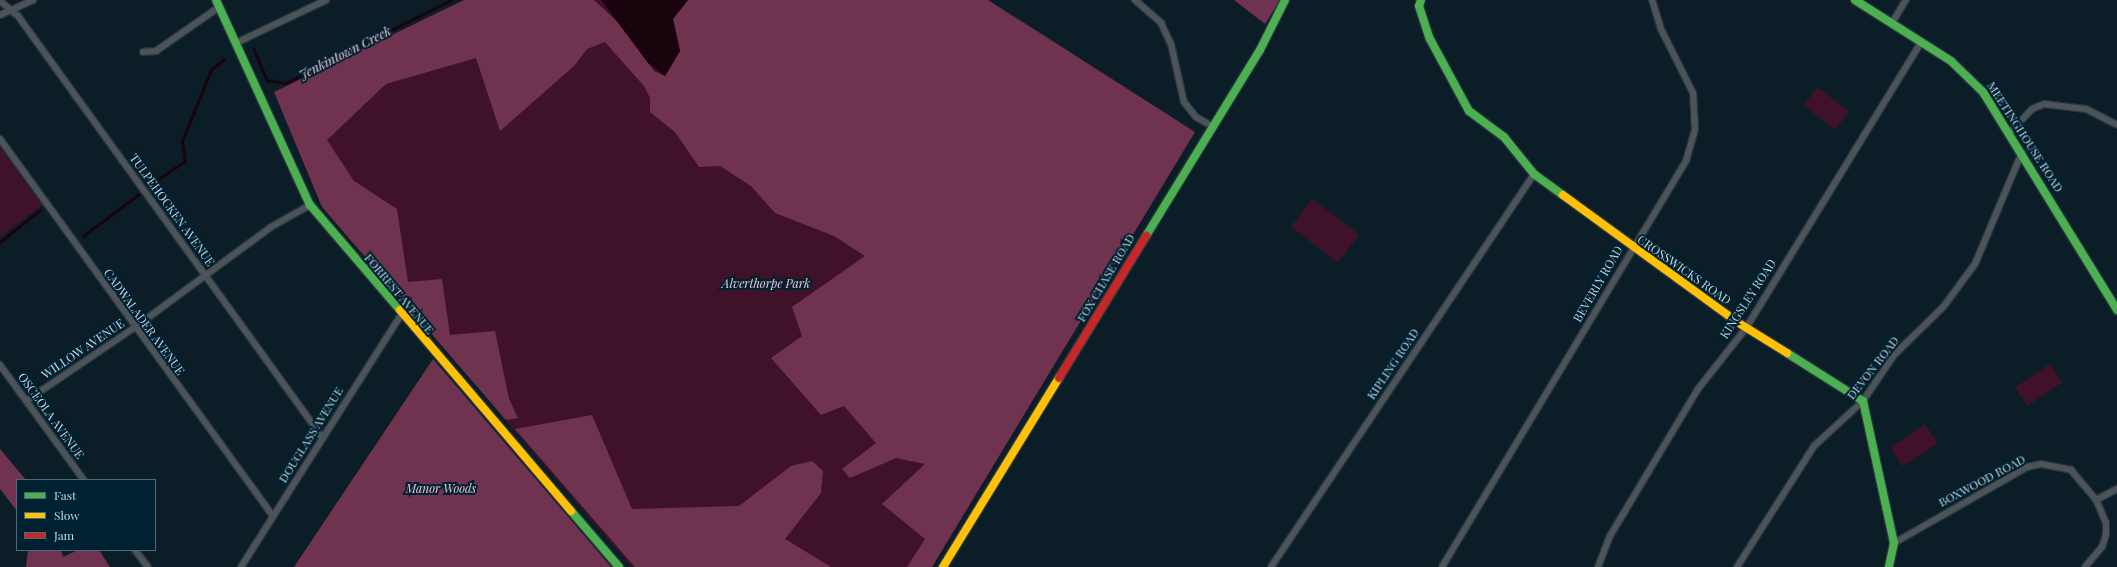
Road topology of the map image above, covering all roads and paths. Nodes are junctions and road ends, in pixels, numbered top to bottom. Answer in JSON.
{"nodes":[{"id":1,"x":33,"y":0,"type":"edge"},
{"id":2,"x":326,"y":0,"type":"edge"},
{"id":3,"x":1135,"y":0,"type":"edge"},
{"id":4,"x":1285,"y":0,"type":"edge"},
{"id":5,"x":1420,"y":0,"type":"edge"},
{"id":6,"x":1652,"y":0,"type":"edge"},
{"id":7,"x":1855,"y":0,"type":"edge"},
{"id":8,"x":1906,"y":0,"type":"edge"},
{"id":9,"x":0,"y":1,"type":"edge"},
{"id":10,"x":218,"y":4,"type":"edge"},
{"id":11,"x":8,"y":11,"type":"junction"},
{"id":12,"x":0,"y":15,"type":"edge"},
{"id":13,"x":1892,"y":23,"type":"junction"},
{"id":14,"x":236,"y":43,"type":"junction"},
{"id":15,"x":1920,"y":44,"type":"junction"},
{"id":16,"x":143,"y":52,"type":"dead end"},
{"id":17,"x":2117,"y":124,"type":"edge"},
{"id":18,"x":1213,"y":127,"type":"junction"},
{"id":19,"x":2009,"y":133,"type":"junction"},
{"id":20,"x":0,"y":139,"type":"edge"},
{"id":21,"x":2022,"y":152,"type":"junction"},
{"id":22,"x":1534,"y":174,"type":"junction"},
{"id":23,"x":310,"y":205,"type":"junction"},
{"id":24,"x":1632,"y":248,"type":"junction"},
{"id":25,"x":206,"y":275,"type":"junction"},
{"id":26,"x":2117,"y":310,"type":"edge"},
{"id":27,"x":401,"y":315,"type":"junction"},
{"id":28,"x":134,"y":328,"type":"junction"},
{"id":29,"x":1746,"y":328,"type":"junction"},
{"id":30,"x":0,"y":365,"type":"edge"},
{"id":31,"x":26,"y":401,"type":"junction"},
{"id":32,"x":1863,"y":401,"type":"junction"},
{"id":33,"x":322,"y":437,"type":"junction"},
{"id":34,"x":83,"y":479,"type":"edge"},
{"id":35,"x":2117,"y":489,"type":"edge"},
{"id":36,"x":2096,"y":500,"type":"junction"},
{"id":37,"x":273,"y":516,"type":"junction"},
{"id":38,"x":1894,"y":543,"type":"junction"},
{"id":39,"x":137,"y":551,"type":"edge"},
{"id":40,"x":148,"y":567,"type":"edge"},
{"id":41,"x":241,"y":567,"type":"edge"},
{"id":42,"x":619,"y":567,"type":"edge"},
{"id":43,"x":943,"y":567,"type":"edge"},
{"id":44,"x":1271,"y":567,"type":"edge"},
{"id":45,"x":1442,"y":567,"type":"edge"},
{"id":46,"x":1598,"y":567,"type":"edge"},
{"id":47,"x":1737,"y":567,"type":"edge"},
{"id":48,"x":1889,"y":567,"type":"edge"},
{"id":49,"x":2085,"y":567,"type":"edge"}],
"edges":[{"from":1,"to":11,"type":"street"},
{"from":2,"to":14,"type":"street"},
{"from":3,"to":18,"type":"street"},
{"from":4,"to":18,"type":"street","name":"FOX CHASE ROAD"},
{"from":5,"to":22,"type":"street","name":"CROSSWICKS ROAD"},
{"from":6,"to":24,"type":"street","name":"BEVERLY ROAD"},
{"from":7,"to":13,"type":"street","name":"MEETINGHOUSE ROAD"},
{"from":8,"to":13,"type":"street"},
{"from":9,"to":11,"type":"street","name":"TULPEHOCKEN AVENUE"},
{"from":10,"to":14,"type":"street","name":"FORREST AVENUE"},
{"from":10,"to":16,"type":"street"},
{"from":11,"to":12,"type":"street"},
{"from":11,"to":25,"type":"street","name":"TULPEHOCKEN AVENUE"},
{"from":13,"to":15,"type":"street","name":"MEETINGHOUSE ROAD"},
{"from":14,"to":23,"type":"street","name":"FORREST AVENUE"},
{"from":15,"to":19,"type":"street","name":"MEETINGHOUSE ROAD"},
{"from":15,"to":29,"type":"street","name":"KINGSLEY ROAD"},
{"from":17,"to":19,"type":"street"},
{"from":18,"to":43,"type":"street","name":"FOX CHASE ROAD"},
{"from":19,"to":21,"type":"street","name":"MEETINGHOUSE ROAD"},
{"from":20,"to":28,"type":"street","name":"CADWALADER AVENUE"},
{"from":21,"to":26,"type":"street","name":"MEETINGHOUSE ROAD"},
{"from":21,"to":32,"type":"street","name":"DEVON ROAD"},
{"from":22,"to":24,"type":"street","name":"CROSSWICKS ROAD"},
{"from":22,"to":44,"type":"street","name":"KIPLING ROAD"},
{"from":23,"to":25,"type":"street","name":"WILLOW AVENUE"},
{"from":23,"to":27,"type":"street","name":"FORREST AVENUE"},
{"from":24,"to":29,"type":"street","name":"CROSSWICKS ROAD"},
{"from":24,"to":45,"type":"street","name":"BEVERLY ROAD"},
{"from":25,"to":28,"type":"street","name":"WILLOW AVENUE"},
{"from":25,"to":33,"type":"street","name":"TULPEHOCKEN AVENUE"},
{"from":27,"to":33,"type":"street","name":"DOUGLASS AVENUE"},
{"from":27,"to":42,"type":"street","name":"FORREST AVENUE"},
{"from":28,"to":31,"type":"street","name":"WILLOW AVENUE"},
{"from":28,"to":37,"type":"street","name":"CADWALADER AVENUE"},
{"from":29,"to":32,"type":"street","name":"CROSSWICKS ROAD"},
{"from":29,"to":46,"type":"street","name":"KINGSLEY ROAD"},
{"from":30,"to":31,"type":"street","name":"OSCEOLA AVENUE"},
{"from":31,"to":34,"type":"street","name":"OSCEOLA AVENUE"},
{"from":32,"to":38,"type":"street"},
{"from":32,"to":47,"type":"street","name":"DEVON ROAD"},
{"from":33,"to":37,"type":"street","name":"DOUGLASS AVENUE"},
{"from":35,"to":36,"type":"street"},
{"from":36,"to":38,"type":"street","name":"BOXWOOD ROAD"},
{"from":36,"to":49,"type":"street","name":"BOXWOOD ROAD"},
{"from":37,"to":41,"type":"street","name":"DOUGLASS AVENUE"},
{"from":38,"to":48,"type":"street"},
{"from":39,"to":40,"type":"street"}]}
